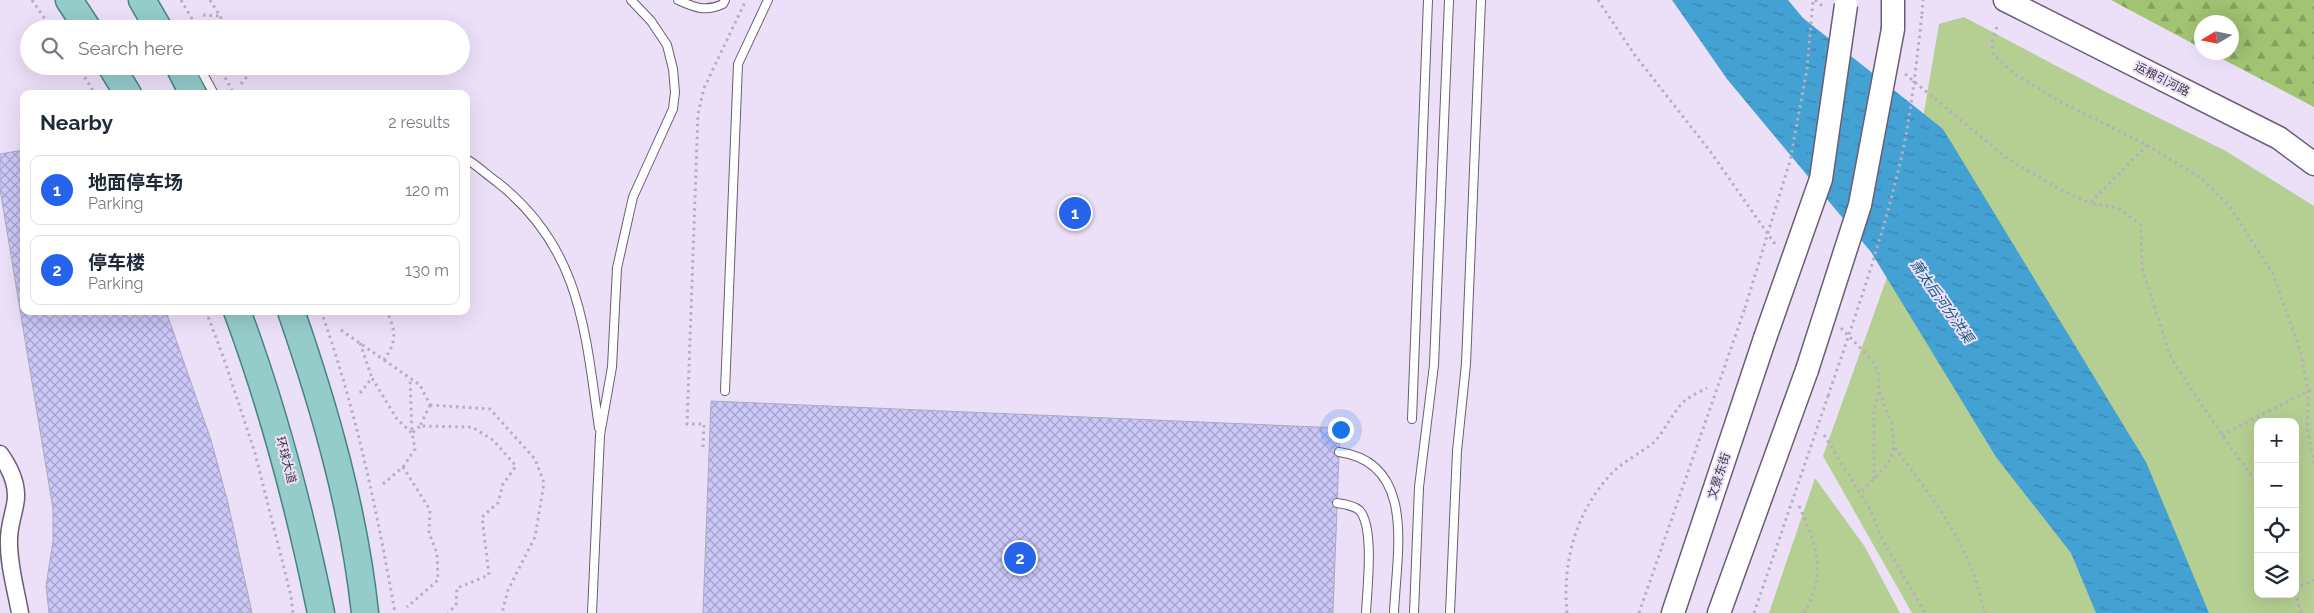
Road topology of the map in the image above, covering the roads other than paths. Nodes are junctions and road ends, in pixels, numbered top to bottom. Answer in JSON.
{"nodes":[{"id":1,"x":70,"y":0,"type":"edge"},
{"id":2,"x":142,"y":0,"type":"edge"},
{"id":3,"x":632,"y":0,"type":"edge"},
{"id":4,"x":678,"y":0,"type":"edge"},
{"id":5,"x":725,"y":0,"type":"edge"},
{"id":6,"x":768,"y":0,"type":"edge"},
{"id":7,"x":1428,"y":0,"type":"edge"},
{"id":8,"x":1449,"y":0,"type":"edge"},
{"id":9,"x":1481,"y":0,"type":"edge"},
{"id":10,"x":1893,"y":0,"type":"edge"},
{"id":11,"x":2005,"y":0,"type":"edge"},
{"id":12,"x":1841,"y":6,"type":"edge"},
{"id":13,"x":82,"y":20,"type":"edge"},
{"id":14,"x":154,"y":20,"type":"edge"},
{"id":15,"x":116,"y":75,"type":"edge"},
{"id":16,"x":184,"y":75,"type":"edge"},
{"id":17,"x":204,"y":75,"type":"edge"},
{"id":18,"x":126,"y":90,"type":"edge"},
{"id":19,"x":191,"y":90,"type":"edge"},
{"id":20,"x":212,"y":90,"type":"edge"},
{"id":21,"x":470,"y":162,"type":"edge"},
{"id":22,"x":2314,"y":164,"type":"edge"},
{"id":23,"x":238,"y":315,"type":"edge"},
{"id":24,"x":292,"y":315,"type":"edge"},
{"id":25,"x":725,"y":391,"type":"dead end"},
{"id":26,"x":1412,"y":419,"type":"dead end"},
{"id":27,"x":600,"y":435,"type":"junction"},
{"id":28,"x":1339,"y":452,"type":"dead end"},
{"id":29,"x":0,"y":454,"type":"edge"},
{"id":30,"x":1337,"y":503,"type":"dead end"},
{"id":31,"x":20,"y":613,"type":"edge"},
{"id":32,"x":321,"y":613,"type":"edge"},
{"id":33,"x":365,"y":613,"type":"edge"},
{"id":34,"x":592,"y":613,"type":"edge"},
{"id":35,"x":1366,"y":613,"type":"edge"},
{"id":36,"x":1394,"y":613,"type":"edge"},
{"id":37,"x":1414,"y":613,"type":"edge"},
{"id":38,"x":1450,"y":613,"type":"edge"},
{"id":39,"x":1674,"y":613,"type":"edge"},
{"id":40,"x":1719,"y":613,"type":"edge"}],
"edges":[{"from":1,"to":13,"type":"main road"},
{"from":2,"to":14,"type":"main road"},
{"from":3,"to":27,"type":"lane"},
{"from":4,"to":5,"type":"lane"},
{"from":6,"to":25,"type":"lane"},
{"from":7,"to":26,"type":"lane"},
{"from":8,"to":37,"type":"lane"},
{"from":9,"to":38,"type":"lane"},
{"from":10,"to":40,"type":"main road","bridge":true},
{"from":11,"to":22,"type":"main road","name":"运粮引河路"},
{"from":12,"to":39,"type":"main road","name":"文景东街","bridge":true},
{"from":15,"to":18,"type":"main road"},
{"from":16,"to":19,"type":"main road"},
{"from":17,"to":20,"type":"lane"},
{"from":21,"to":27,"type":"lane"},
{"from":23,"to":32,"type":"main road","name":"环球大道"},
{"from":24,"to":33,"type":"main road"},
{"from":27,"to":34,"type":"lane"},
{"from":28,"to":36,"type":"lane"},
{"from":29,"to":31,"type":"street"},
{"from":30,"to":35,"type":"lane"}]}
